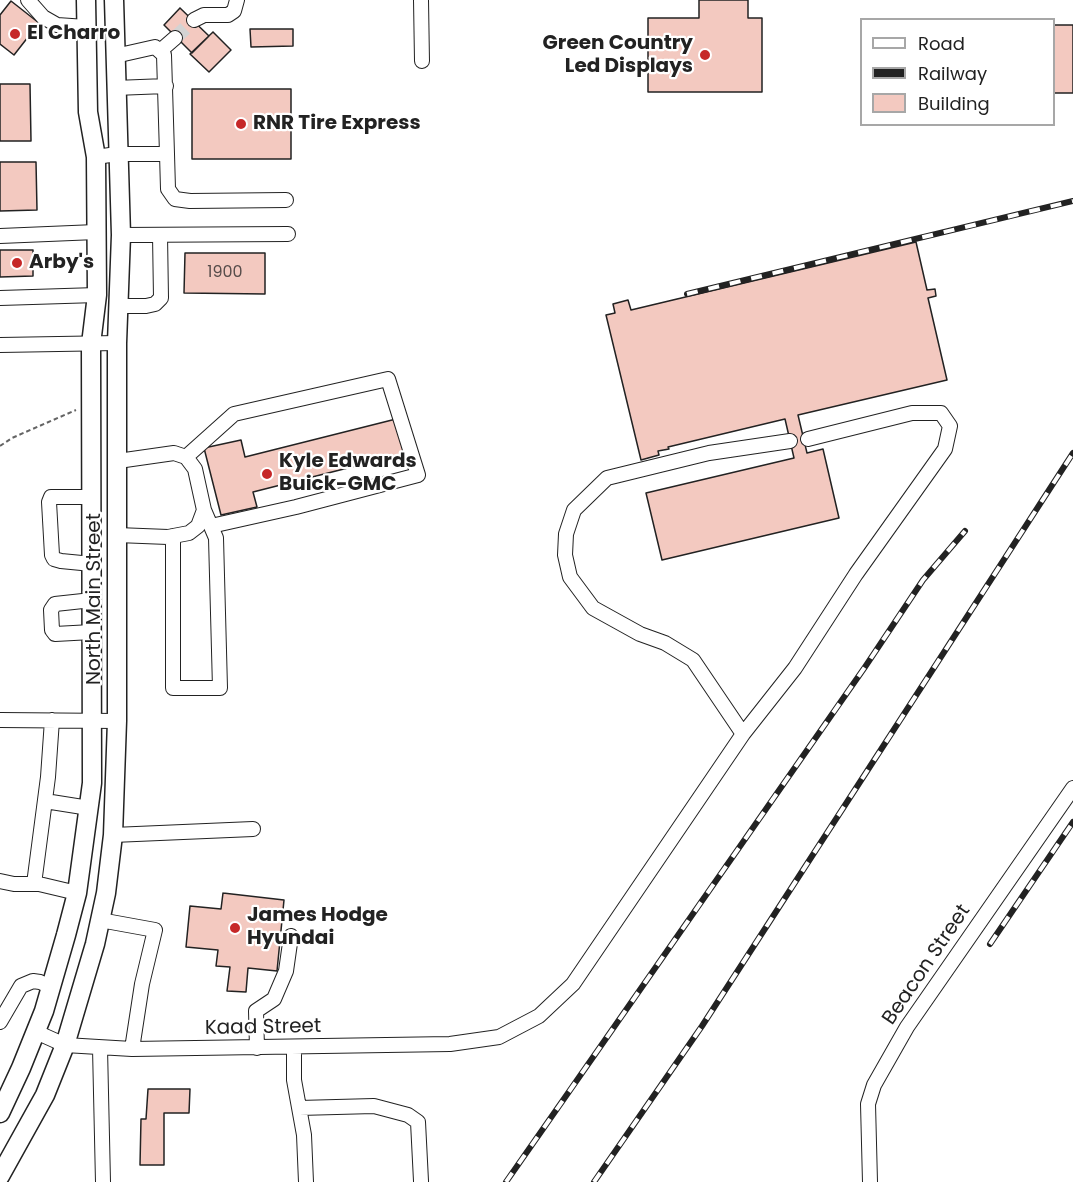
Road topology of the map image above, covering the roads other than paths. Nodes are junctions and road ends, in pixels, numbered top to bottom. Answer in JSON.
{"nodes":[{"id":1,"x":28,"y":0,"type":"edge"},
{"id":2,"x":86,"y":0,"type":"edge"},
{"id":3,"x":114,"y":0,"type":"edge"},
{"id":4,"x":237,"y":0,"type":"edge"},
{"id":5,"x":421,"y":0,"type":"edge"},
{"id":6,"x":194,"y":20,"type":"tunnel mouth"},
{"id":7,"x":86,"y":27,"type":"junction"},
{"id":8,"x":175,"y":38,"type":"tunnel mouth"},
{"id":9,"x":160,"y":51,"type":"junction"},
{"id":10,"x":115,"y":56,"type":"junction"},
{"id":11,"x":422,"y":61,"type":"dead end"},
{"id":12,"x":166,"y":86,"type":"junction"},
{"id":13,"x":115,"y":88,"type":"junction"},
{"id":14,"x":117,"y":154,"type":"junction"},
{"id":15,"x":167,"y":154,"type":"junction"},
{"id":16,"x":96,"y":157,"type":"junction"},
{"id":17,"x":286,"y":200,"type":"dead end"},
{"id":18,"x":96,"y":232,"type":"junction"},
{"id":19,"x":288,"y":234,"type":"dead end"},
{"id":20,"x":121,"y":235,"type":"junction"},
{"id":21,"x":160,"y":235,"type":"junction"},
{"id":22,"x":0,"y":236,"type":"edge"},
{"id":23,"x":96,"y":295,"type":"junction"},
{"id":24,"x":0,"y":298,"type":"edge"},
{"id":25,"x":118,"y":306,"type":"junction"},
{"id":26,"x":117,"y":343,"type":"junction"},
{"id":27,"x":91,"y":344,"type":"junction"},
{"id":28,"x":0,"y":345,"type":"edge"},
{"id":29,"x":808,"y":438,"type":"dead end"},
{"id":30,"x":790,"y":441,"type":"dead end"},
{"id":31,"x":186,"y":457,"type":"junction"},
{"id":32,"x":118,"y":461,"type":"junction"},
{"id":33,"x":91,"y":497,"type":"junction"},
{"id":34,"x":204,"y":510,"type":"junction"},
{"id":35,"x":211,"y":526,"type":"junction"},
{"id":36,"x":117,"y":535,"type":"junction"},
{"id":37,"x":172,"y":536,"type":"junction"},
{"id":38,"x":92,"y":564,"type":"junction"},
{"id":39,"x":92,"y":600,"type":"junction"},
{"id":40,"x":92,"y":632,"type":"junction"},
{"id":41,"x":0,"y":720,"type":"edge"},
{"id":42,"x":52,"y":720,"type":"junction"},
{"id":43,"x":92,"y":720,"type":"junction"},
{"id":44,"x":117,"y":720,"type":"junction"},
{"id":45,"x":743,"y":734,"type":"junction"},
{"id":46,"x":1071,"y":794,"type":"edge"},
{"id":47,"x":45,"y":801,"type":"junction"},
{"id":48,"x":89,"y":808,"type":"junction"},
{"id":49,"x":253,"y":829,"type":"dead end"},
{"id":50,"x":113,"y":835,"type":"junction"},
{"id":51,"x":0,"y":881,"type":"edge"},
{"id":52,"x":34,"y":884,"type":"junction"},
{"id":53,"x":77,"y":893,"type":"junction"},
{"id":54,"x":100,"y":920,"type":"junction"},
{"id":55,"x":291,"y":936,"type":"dead end"},
{"id":56,"x":51,"y":987,"type":"junction"},
{"id":57,"x":0,"y":1022,"type":"edge"},
{"id":58,"x":36,"y":1032,"type":"junction"},
{"id":59,"x":65,"y":1045,"type":"junction"},
{"id":60,"x":294,"y":1047,"type":"junction"},
{"id":61,"x":100,"y":1048,"type":"junction"},
{"id":62,"x":257,"y":1048,"type":"junction"},
{"id":63,"x":132,"y":1049,"type":"junction"},
{"id":64,"x":299,"y":1108,"type":"junction"},
{"id":65,"x":0,"y":1113,"type":"edge"},
{"id":66,"x":0,"y":1176,"type":"edge"},
{"id":67,"x":420,"y":1181,"type":"edge"},
{"id":68,"x":104,"y":1182,"type":"edge"},
{"id":69,"x":306,"y":1182,"type":"edge"},
{"id":70,"x":870,"y":1182,"type":"edge"}],
"edges":[{"from":1,"to":7,"type":"street"},
{"from":2,"to":7,"type":"main road","name":"North Main Street"},
{"from":3,"to":10,"type":"main road","name":"North Main Street"},
{"from":4,"to":6,"type":"street"},
{"from":5,"to":11,"type":"street"},
{"from":7,"to":16,"type":"main road","name":"North Main Street"},
{"from":8,"to":9,"type":"street"},
{"from":9,"to":10,"type":"street"},
{"from":9,"to":12,"type":"street"},
{"from":10,"to":13,"type":"main road","name":"North Main Street"},
{"from":12,"to":13,"type":"street"},
{"from":12,"to":15,"type":"street"},
{"from":13,"to":14,"type":"main road","name":"North Main Street"},
{"from":14,"to":15,"type":"street"},
{"from":14,"to":16,"type":"street"},
{"from":14,"to":20,"type":"main road","name":"North Main Street"},
{"from":15,"to":17,"type":"street"},
{"from":16,"to":18,"type":"main road","name":"North Main Street"},
{"from":18,"to":22,"type":"street"},
{"from":18,"to":23,"type":"main road","name":"North Main Street"},
{"from":19,"to":21,"type":"street"},
{"from":20,"to":21,"type":"street"},
{"from":20,"to":25,"type":"main road","name":"North Main Street"},
{"from":21,"to":25,"type":"street"},
{"from":23,"to":24,"type":"street"},
{"from":23,"to":27,"type":"main road","name":"North Main Street"},
{"from":25,"to":26,"type":"main road","name":"North Main Street"},
{"from":26,"to":27,"type":"street"},
{"from":26,"to":32,"type":"main road","name":"North Main Street"},
{"from":27,"to":28,"type":"street"},
{"from":27,"to":33,"type":"main road","name":"North Main Street"},
{"from":29,"to":45,"type":"street","name":"Kaad Street"},
{"from":30,"to":45,"type":"street"},
{"from":31,"to":32,"type":"street"},
{"from":31,"to":34,"type":"street"},
{"from":31,"to":35,"type":"street"},
{"from":32,"to":36,"type":"main road","name":"North Main Street"},
{"from":33,"to":38,"type":"main road","name":"North Main Street"},
{"from":33,"to":38,"type":"street"},
{"from":34,"to":35,"type":"street"},
{"from":34,"to":37,"type":"street"},
{"from":35,"to":37,"type":"street"},
{"from":36,"to":37,"type":"street"},
{"from":36,"to":44,"type":"main road","name":"North Main Street"},
{"from":38,"to":39,"type":"main road","name":"North Main Street"},
{"from":39,"to":40,"type":"main road","name":"North Main Street"},
{"from":39,"to":40,"type":"street"},
{"from":40,"to":43,"type":"main road","name":"North Main Street"},
{"from":41,"to":42,"type":"street"},
{"from":42,"to":43,"type":"street"},
{"from":42,"to":47,"type":"street"},
{"from":43,"to":44,"type":"street"},
{"from":43,"to":48,"type":"main road","name":"North Main Street"},
{"from":44,"to":50,"type":"main road","name":"North Main Street"},
{"from":45,"to":60,"type":"street","name":"Kaad Street"},
{"from":46,"to":70,"type":"street","name":"Beacon Street"},
{"from":47,"to":48,"type":"street"},
{"from":47,"to":52,"type":"street"},
{"from":48,"to":53,"type":"main road","name":"North Main Street"},
{"from":49,"to":50,"type":"street"},
{"from":50,"to":54,"type":"main road","name":"North Main Street"},
{"from":51,"to":52,"type":"street"},
{"from":52,"to":53,"type":"street"},
{"from":53,"to":56,"type":"main road","name":"North Main Street"},
{"from":54,"to":59,"type":"main road","name":"North Main Street"},
{"from":54,"to":63,"type":"street"},
{"from":55,"to":62,"type":"street"},
{"from":56,"to":57,"type":"street"},
{"from":56,"to":58,"type":"main road","name":"North Main Street"},
{"from":58,"to":59,"type":"street","name":"Kaad Street"},
{"from":58,"to":65,"type":"main road","name":"North Main Street"},
{"from":59,"to":61,"type":"street","name":"Kaad Street"},
{"from":59,"to":66,"type":"main road","name":"North Main Street"},
{"from":60,"to":62,"type":"street","name":"Kaad Street"},
{"from":60,"to":64,"type":"street"},
{"from":61,"to":63,"type":"street","name":"Kaad Street"},
{"from":61,"to":68,"type":"street"},
{"from":62,"to":63,"type":"street","name":"Kaad Street"},
{"from":64,"to":67,"type":"street"},
{"from":64,"to":69,"type":"street"}]}
